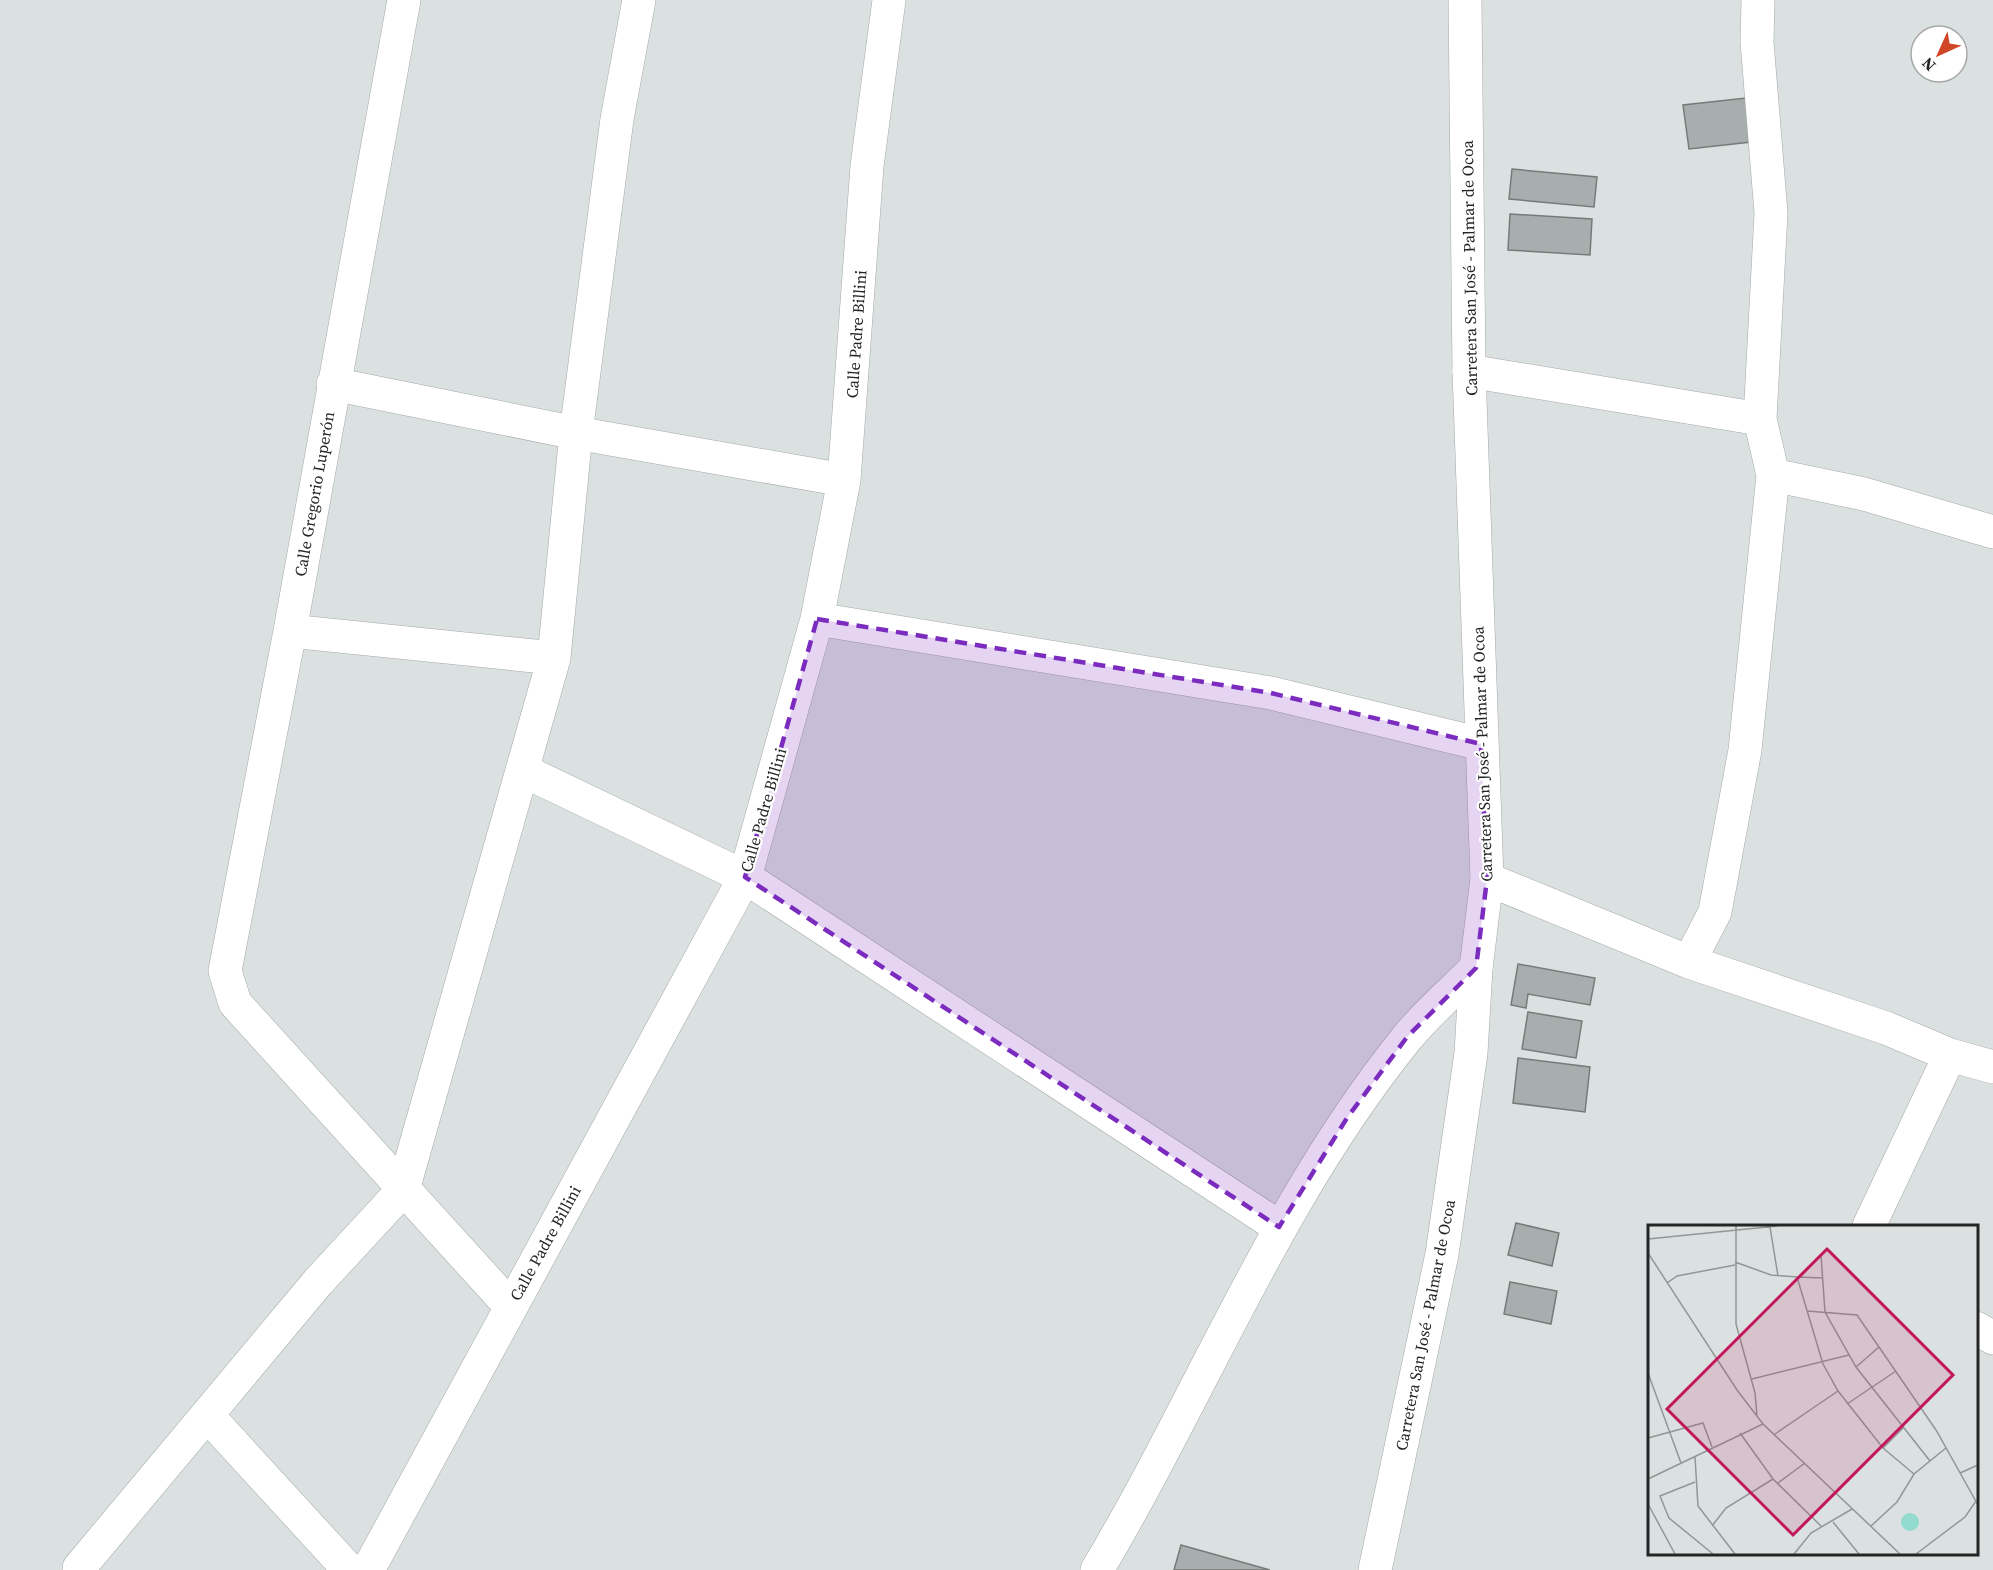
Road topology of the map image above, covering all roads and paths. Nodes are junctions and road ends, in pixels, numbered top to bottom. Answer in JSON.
{"nodes":[{"id":1,"x":404,"y":0,"type":"edge"},
{"id":2,"x":639,"y":0,"type":"edge"},
{"id":3,"x":889,"y":0,"type":"edge"},
{"id":4,"x":1465,"y":0,"type":"edge"},
{"id":5,"x":1758,"y":0,"type":"edge"},
{"id":6,"x":1469,"y":371,"type":"junction"},
{"id":7,"x":333,"y":384,"type":"junction"},
{"id":8,"x":1760,"y":419,"type":"junction"},
{"id":9,"x":576,"y":433,"type":"junction"},
{"id":10,"x":1773,"y":475,"type":"junction"},
{"id":11,"x":844,"y":480,"type":"junction"},
{"id":12,"x":1993,"y":532,"type":"edge"},
{"id":13,"x":817,"y":619,"type":"junction"},
{"id":14,"x":290,"y":632,"type":"junction"},
{"id":15,"x":554,"y":658,"type":"junction"},
{"id":16,"x":1481,"y":744,"type":"junction"},
{"id":17,"x":522,"y":770,"type":"junction"},
{"id":18,"x":745,"y":877,"type":"junction"},
{"id":19,"x":1488,"y":879,"type":"junction"},
{"id":20,"x":1689,"y":963,"type":"junction"},
{"id":21,"x":1476,"y":968,"type":"junction"},
{"id":22,"x":1950,"y":1055,"type":"junction"},
{"id":23,"x":1993,"y":1067,"type":"edge"},
{"id":24,"x":403,"y":1190,"type":"junction"},
{"id":25,"x":1870,"y":1225,"type":"edge"},
{"id":26,"x":1279,"y":1227,"type":"junction"},
{"id":27,"x":510,"y":1306,"type":"junction"},
{"id":28,"x":1978,"y":1329,"type":"edge"},
{"id":29,"x":1993,"y":1338,"type":"edge"},
{"id":30,"x":207,"y":1414,"type":"junction"},
{"id":31,"x":79,"y":1568,"type":"dead end"},
{"id":32,"x":349,"y":1570,"type":"edge"},
{"id":33,"x":368,"y":1570,"type":"edge"},
{"id":34,"x":1097,"y":1570,"type":"edge"},
{"id":35,"x":1375,"y":1570,"type":"edge"}],
"edges":[{"from":1,"to":7,"type":"street","name":"Calle Gregorio Luperón"},
{"from":2,"to":9,"type":"street"},
{"from":3,"to":11,"type":"street","name":"Calle Padre Billini"},
{"from":4,"to":6,"type":"street","name":"Carretera San José - Palmar de Ocoa"},
{"from":5,"to":8,"type":"street"},
{"from":6,"to":8,"type":"street"},
{"from":6,"to":16,"type":"street","name":"Carretera San José - Palmar de Ocoa"},
{"from":7,"to":9,"type":"street"},
{"from":7,"to":14,"type":"street","name":"Calle Gregorio Luperón"},
{"from":8,"to":10,"type":"street"},
{"from":9,"to":11,"type":"street"},
{"from":9,"to":15,"type":"street"},
{"from":10,"to":12,"type":"street"},
{"from":10,"to":20,"type":"street"},
{"from":11,"to":13,"type":"street","name":"Calle Padre Billini"},
{"from":13,"to":16,"type":"street"},
{"from":13,"to":18,"type":"street","name":"Calle Padre Billini"},
{"from":14,"to":15,"type":"street"},
{"from":14,"to":24,"type":"street","name":"Calle Gregorio Luperón"},
{"from":15,"to":17,"type":"street"},
{"from":16,"to":19,"type":"street","name":"Carretera San José - Palmar de Ocoa"},
{"from":17,"to":18,"type":"street"},
{"from":17,"to":24,"type":"street"},
{"from":18,"to":26,"type":"street"},
{"from":18,"to":27,"type":"street","name":"Calle Padre Billini"},
{"from":19,"to":20,"type":"street"},
{"from":19,"to":21,"type":"street","name":"Carretera San José - Palmar de Ocoa"},
{"from":20,"to":22,"type":"street"},
{"from":21,"to":26,"type":"street"},
{"from":21,"to":35,"type":"street","name":"Carretera San José - Palmar de Ocoa"},
{"from":22,"to":23,"type":"street"},
{"from":22,"to":25,"type":"street"},
{"from":24,"to":27,"type":"street"},
{"from":24,"to":30,"type":"street"},
{"from":26,"to":34,"type":"street"},
{"from":27,"to":33,"type":"street","name":"Calle Padre Billini"},
{"from":28,"to":29,"type":"street"},
{"from":30,"to":31,"type":"street"},
{"from":30,"to":32,"type":"street"}]}
